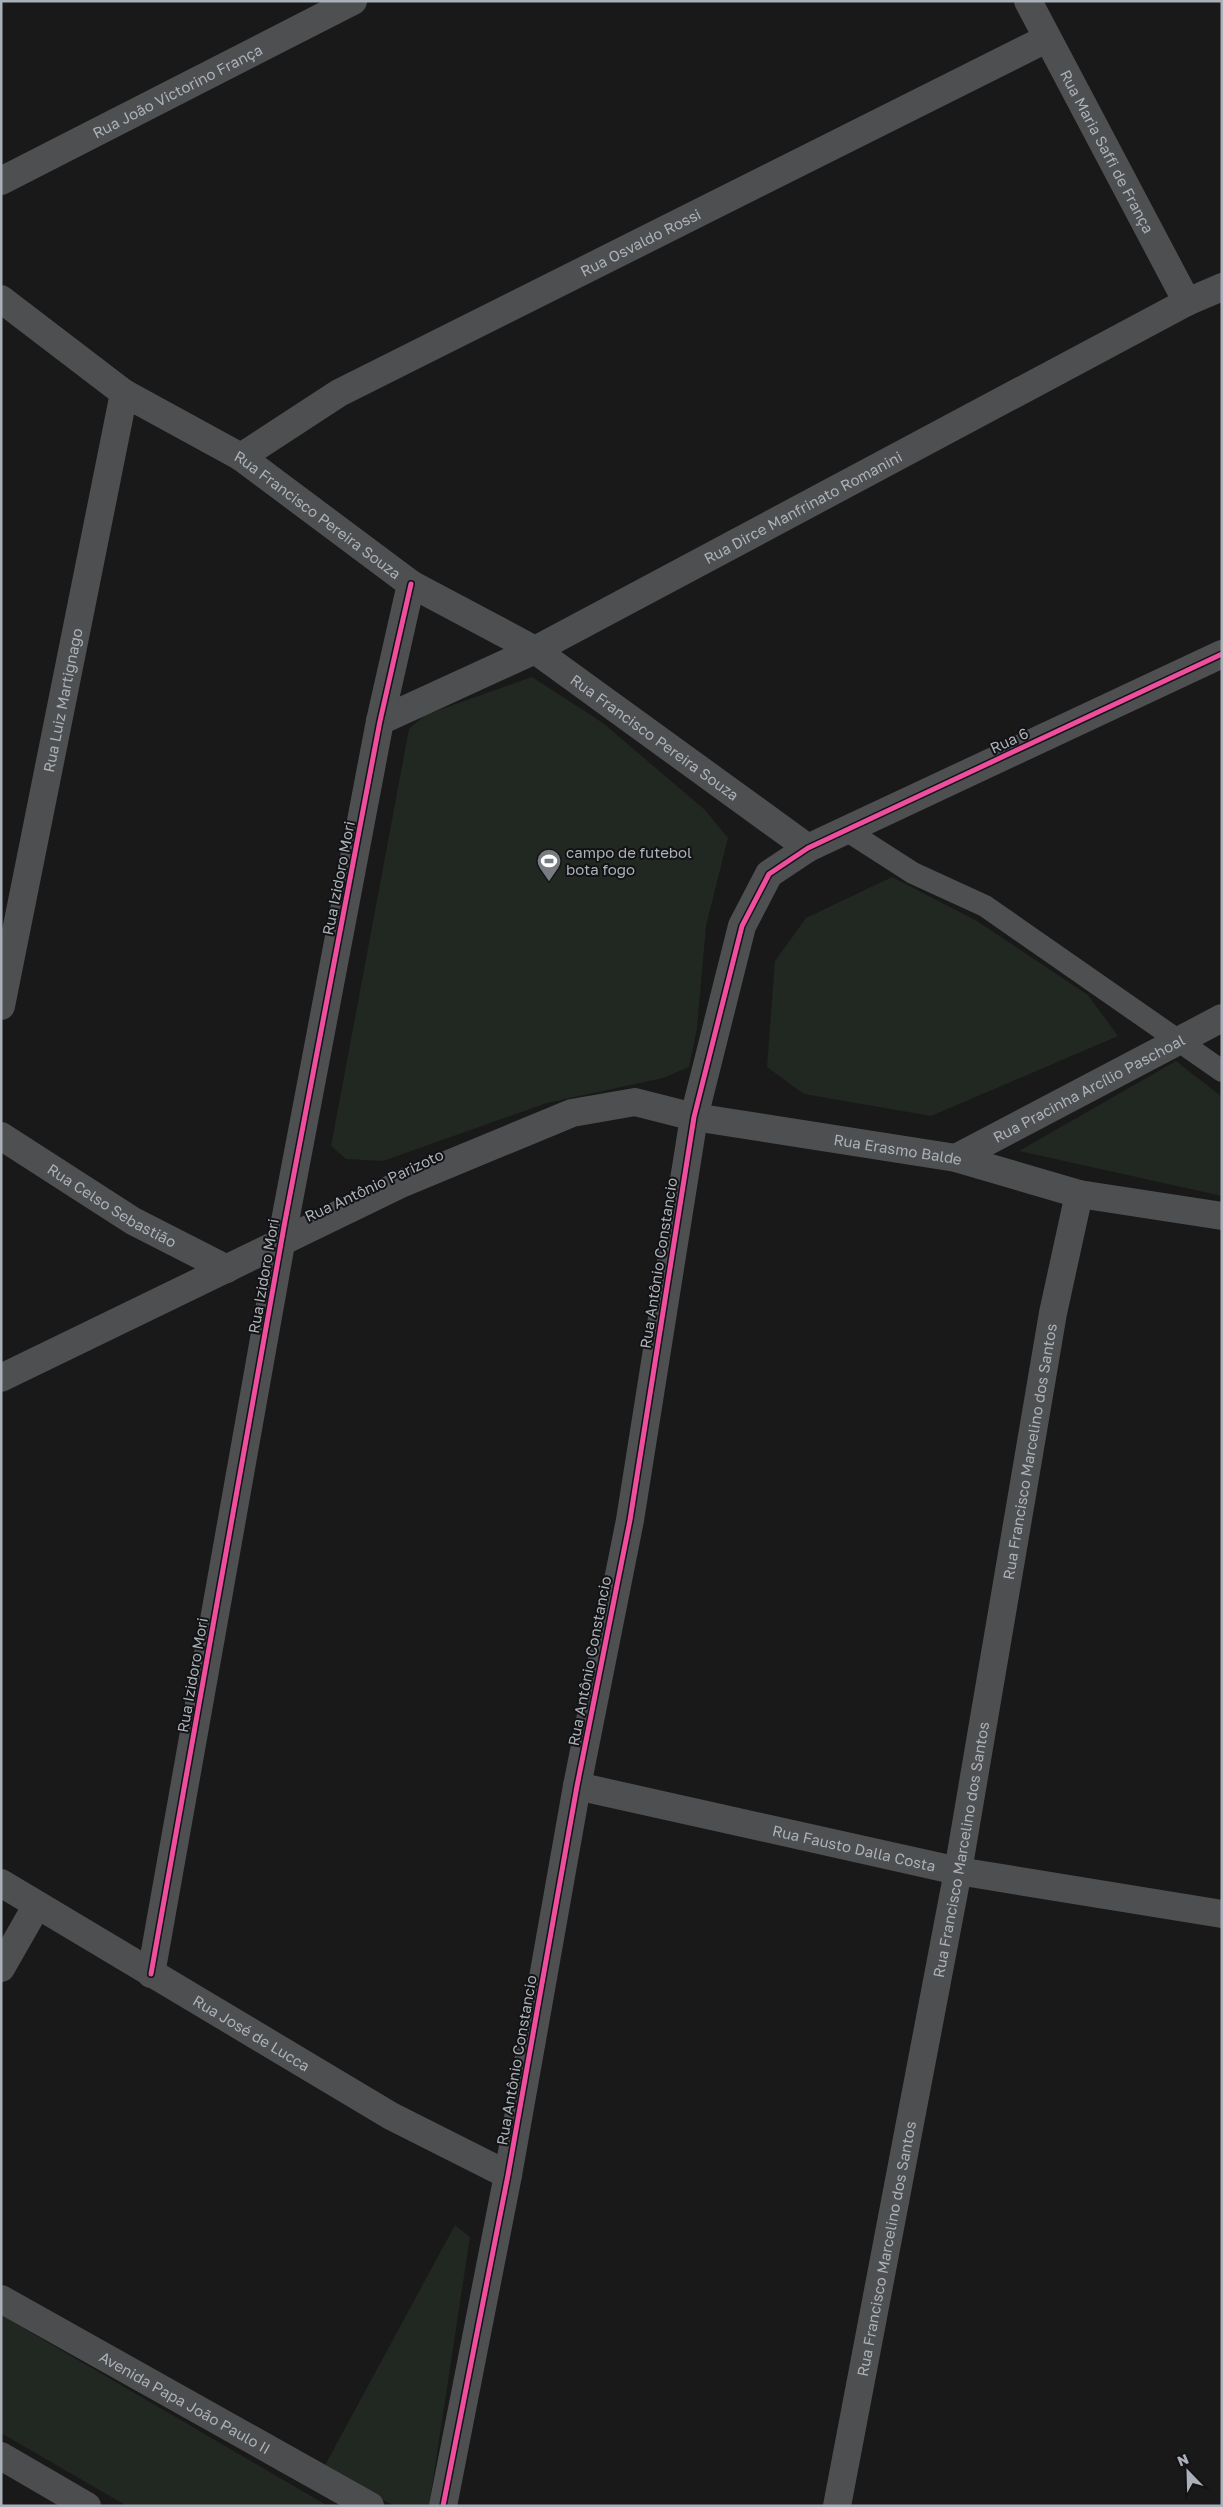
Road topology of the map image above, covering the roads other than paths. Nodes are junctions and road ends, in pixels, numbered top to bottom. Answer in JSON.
{"nodes":[{"id":1,"x":353,"y":1,"type":"edge"},
{"id":2,"x":1028,"y":1,"type":"edge"},
{"id":3,"x":1046,"y":39,"type":"junction"},
{"id":4,"x":1,"y":181,"type":"edge"},
{"id":5,"x":1222,"y":287,"type":"edge"},
{"id":6,"x":1,"y":300,"type":"edge"},
{"id":7,"x":1187,"y":302,"type":"junction"},
{"id":8,"x":124,"y":393,"type":"junction"},
{"id":9,"x":241,"y":457,"type":"junction"},
{"id":10,"x":411,"y":584,"type":"junction"},
{"id":11,"x":535,"y":650,"type":"junction"},
{"id":12,"x":1222,"y":654,"type":"edge"},
{"id":13,"x":380,"y":721,"type":"junction"},
{"id":14,"x":846,"y":830,"type":"junction"},
{"id":15,"x":808,"y":848,"type":"junction"},
{"id":16,"x":1,"y":1006,"type":"edge"},
{"id":17,"x":1222,"y":1018,"type":"edge"},
{"id":18,"x":1179,"y":1040,"type":"junction"},
{"id":19,"x":1222,"y":1071,"type":"edge"},
{"id":20,"x":572,"y":1113,"type":"joint"},
{"id":21,"x":694,"y":1117,"type":"junction"},
{"id":22,"x":1,"y":1136,"type":"edge"},
{"id":23,"x":956,"y":1158,"type":"junction"},
{"id":24,"x":1079,"y":1194,"type":"junction"},
{"id":25,"x":1222,"y":1216,"type":"edge"},
{"id":26,"x":281,"y":1243,"type":"junction"},
{"id":27,"x":227,"y":1269,"type":"junction"},
{"id":28,"x":1,"y":1378,"type":"edge"},
{"id":29,"x":577,"y":1786,"type":"junction"},
{"id":30,"x":958,"y":1871,"type":"junction"},
{"id":31,"x":1,"y":1883,"type":"edge"},
{"id":32,"x":37,"y":1905,"type":"junction"},
{"id":33,"x":1222,"y":1914,"type":"edge"},
{"id":34,"x":1,"y":1968,"type":"edge"},
{"id":35,"x":151,"y":1974,"type":"junction"},
{"id":36,"x":508,"y":2175,"type":"junction"},
{"id":37,"x":1,"y":2299,"type":"edge"},
{"id":38,"x":1,"y":2456,"type":"edge"},
{"id":39,"x":86,"y":2506,"type":"edge"},
{"id":40,"x":370,"y":2506,"type":"edge"},
{"id":41,"x":443,"y":2506,"type":"edge"},
{"id":42,"x":837,"y":2506,"type":"edge"}],
"edges":[{"from":1,"to":4,"type":"street","name":"Rua João Victorino França"},
{"from":2,"to":3,"type":"street","name":"Rua Maria Saffi de França"},
{"from":3,"to":7,"type":"street","name":"Rua Maria Saffi de França"},
{"from":3,"to":9,"type":"street","name":"Rua Osvaldo Rossi"},
{"from":5,"to":7,"type":"street","name":"Rua Dirce Manfrinato Romanini"},
{"from":6,"to":8,"type":"street","name":"Rua Francisco Pereira Souza"},
{"from":7,"to":11,"type":"street","name":"Rua Dirce Manfrinato Romanini"},
{"from":8,"to":9,"type":"street","name":"Rua Francisco Pereira Souza"},
{"from":8,"to":16,"type":"street","name":"Rua Luiz Martignago"},
{"from":9,"to":10,"type":"street","name":"Rua Francisco Pereira Souza"},
{"from":10,"to":11,"type":"street","name":"Rua Francisco Pereira Souza"},
{"from":10,"to":13,"type":"street","name":"Rua Izidoro Mori"},
{"from":11,"to":13,"type":"street","name":"Rua Dirce Manfrinato Romanini"},
{"from":11,"to":15,"type":"street","name":"Rua Francisco Pereira Souza"},
{"from":12,"to":14,"type":"street","name":"Rua 6"},
{"from":13,"to":26,"type":"street","name":"Rua Izidoro Mori"},
{"from":14,"to":15,"type":"street","name":"Rua 6"},
{"from":14,"to":18,"type":"lane"},
{"from":15,"to":21,"type":"street","name":"Rua Antônio Constancio"},
{"from":17,"to":18,"type":"street","name":"Rua Pracinha Arcílio Paschoal"},
{"from":18,"to":19,"type":"lane"},
{"from":18,"to":23,"type":"street","name":"Rua Pracinha Arcílio Paschoal"},
{"from":20,"to":21,"type":"street","name":"Rua Erasmo Balde"},
{"from":20,"to":26,"type":"street","name":"Rua Antônio Parizoto"},
{"from":21,"to":23,"type":"street","name":"Rua Erasmo Balde"},
{"from":21,"to":29,"type":"street","name":"Rua Antônio Constancio"},
{"from":22,"to":27,"type":"street","name":"Rua Celso Sebastião"},
{"from":23,"to":24,"type":"street","name":"Rua Erasmo Balde"},
{"from":24,"to":25,"type":"street","name":"Rua Erasmo Balde"},
{"from":24,"to":30,"type":"street","name":"Rua Francisco Marcelino dos Santos"},
{"from":26,"to":27,"type":"street","name":"Rua Antônio Parizoto"},
{"from":26,"to":35,"type":"street","name":"Rua Izidoro Mori"},
{"from":27,"to":28,"type":"street","name":"Rua Antônio Parizoto"},
{"from":29,"to":30,"type":"street","name":"Rua Fausto Dalla Costa"},
{"from":29,"to":36,"type":"street","name":"Rua Antônio Constancio"},
{"from":30,"to":33,"type":"street","name":"Rua Fausto Dalla Costa"},
{"from":30,"to":42,"type":"street","name":"Rua Francisco Marcelino dos Santos"},
{"from":31,"to":32,"type":"street","name":"Rua José de Lucca"},
{"from":32,"to":34,"type":"street"},
{"from":32,"to":35,"type":"street","name":"Rua José de Lucca"},
{"from":35,"to":36,"type":"street","name":"Rua José de Lucca"},
{"from":36,"to":41,"type":"street","name":"Rua Antônio Constancio"},
{"from":37,"to":40,"type":"street","name":"Avenida Papa João Paulo II"},
{"from":38,"to":39,"type":"street"}]}
